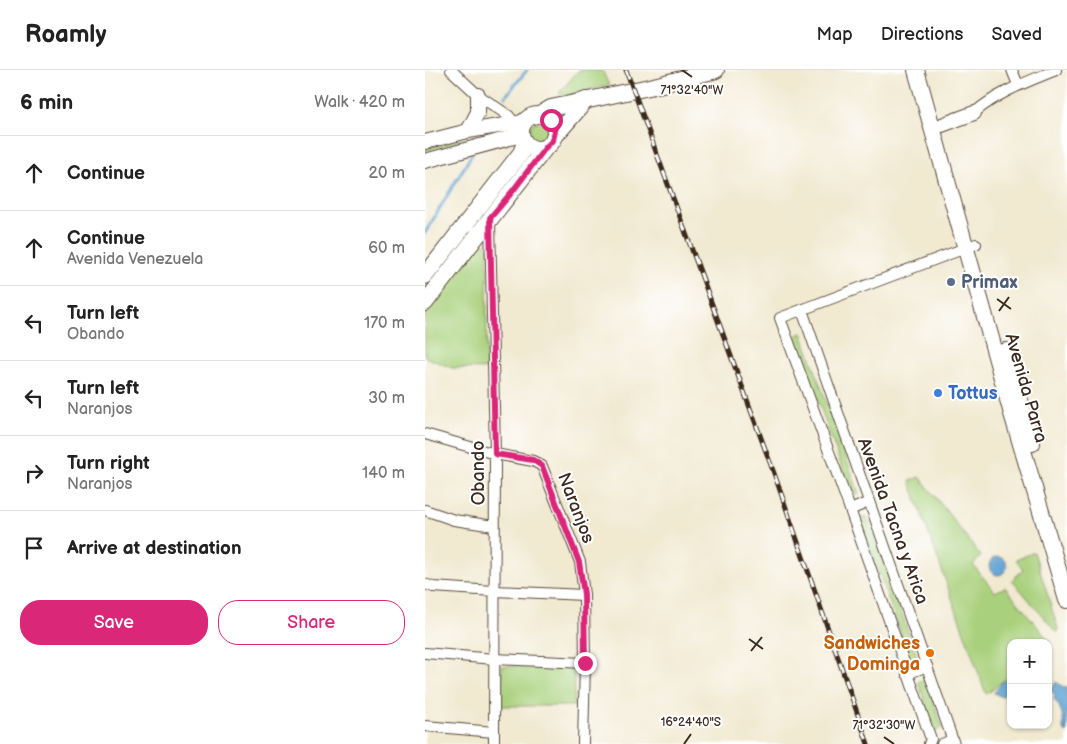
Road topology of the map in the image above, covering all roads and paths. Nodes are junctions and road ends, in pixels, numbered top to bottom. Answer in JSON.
{"nodes":[{"id":1,"x":451,"y":70,"type":"edge"},
{"id":2,"x":716,"y":70,"type":"edge"},
{"id":3,"x":916,"y":70,"type":"edge"},
{"id":4,"x":926,"y":70,"type":"edge"},
{"id":5,"x":1012,"y":70,"type":"edge"},
{"id":6,"x":1056,"y":70,"type":"edge"},
{"id":7,"x":1018,"y":86,"type":"junction"},
{"id":8,"x":478,"y":94,"type":"junction"},
{"id":9,"x":585,"y":100,"type":"junction"},
{"id":10,"x":974,"y":112,"type":"joint"},
{"id":11,"x":523,"y":125,"type":"junction"},
{"id":12,"x":937,"y":126,"type":"junction"},
{"id":13,"x":468,"y":130,"type":"junction"},
{"id":14,"x":425,"y":142,"type":"edge"},
{"id":15,"x":550,"y":142,"type":"junction"},
{"id":16,"x":425,"y":161,"type":"edge"},
{"id":17,"x":485,"y":213,"type":"junction"},
{"id":18,"x":970,"y":246,"type":"junction"},
{"id":19,"x":425,"y":276,"type":"edge"},
{"id":20,"x":425,"y":302,"type":"edge"},
{"id":21,"x":802,"y":310,"type":"junction"},
{"id":22,"x":425,"y":434,"type":"edge"},
{"id":23,"x":495,"y":454,"type":"junction"},
{"id":24,"x":869,"y":502,"type":"junction"},
{"id":25,"x":425,"y":510,"type":"edge"},
{"id":26,"x":850,"y":510,"type":"junction"},
{"id":27,"x":494,"y":526,"type":"junction"},
{"id":28,"x":1067,"y":562,"type":"edge"},
{"id":29,"x":425,"y":584,"type":"edge"},
{"id":30,"x":495,"y":591,"type":"junction"},
{"id":31,"x":584,"y":594,"type":"junction"},
{"id":32,"x":1067,"y":600,"type":"edge"},
{"id":33,"x":425,"y":653,"type":"edge"},
{"id":34,"x":494,"y":659,"type":"junction"},
{"id":35,"x":585,"y":663,"type":"junction"},
{"id":36,"x":927,"y":666,"type":"junction"},
{"id":37,"x":907,"y":674,"type":"junction"},
{"id":38,"x":425,"y":726,"type":"edge"},
{"id":39,"x":494,"y":732,"type":"junction"},
{"id":40,"x":953,"y":742,"type":"edge"},
{"id":41,"x":494,"y":744,"type":"edge"},
{"id":42,"x":583,"y":744,"type":"edge"},
{"id":43,"x":929,"y":744,"type":"edge"},
{"id":44,"x":942,"y":744,"type":"edge"}],
"edges":[{"from":1,"to":8,"type":"street"},
{"from":2,"to":9,"type":"main road"},
{"from":3,"to":12,"type":"main road","name":"Avenida Parra"},
{"from":4,"to":12,"type":"main road","name":"Avenida Parra"},
{"from":5,"to":7,"type":"street"},
{"from":6,"to":7,"type":"street"},
{"from":7,"to":10,"type":"street"},
{"from":8,"to":11,"type":"street"},
{"from":8,"to":13,"type":"main road"},
{"from":9,"to":11,"type":"main road"},
{"from":9,"to":15,"type":"main road"},
{"from":10,"to":12,"type":"main road"},
{"from":11,"to":13,"type":"main road"},
{"from":11,"to":15,"type":"main road"},
{"from":11,"to":15,"type":"main road"},
{"from":11,"to":16,"type":"main road"},
{"from":11,"to":17,"type":"main road"},
{"from":12,"to":18,"type":"main road","name":"Avenida Parra"},
{"from":13,"to":14,"type":"main road"},
{"from":15,"to":17,"type":"main road"},
{"from":17,"to":19,"type":"main road"},
{"from":17,"to":20,"type":"main road"},
{"from":17,"to":23,"type":"street","name":"Obando"},
{"from":18,"to":21,"type":"street"},
{"from":18,"to":28,"type":"main road","name":"Avenida Parra"},
{"from":18,"to":32,"type":"main road","name":"Avenida Parra"},
{"from":21,"to":24,"type":"street","name":"Avenida Tacna y Arica"},
{"from":21,"to":26,"type":"street","name":"Avenida Tacna y Arica"},
{"from":22,"to":23,"type":"street","name":"Naranjos"},
{"from":23,"to":27,"type":"street","name":"Obando"},
{"from":23,"to":31,"type":"street","name":"Naranjos"},
{"from":24,"to":26,"type":"street"},
{"from":24,"to":36,"type":"street","name":"Avenida Tacna y Arica"},
{"from":25,"to":27,"type":"street"},
{"from":26,"to":37,"type":"street","name":"Avenida Tacna y Arica"},
{"from":27,"to":30,"type":"street","name":"Obando"},
{"from":29,"to":30,"type":"street"},
{"from":30,"to":31,"type":"street"},
{"from":30,"to":34,"type":"street","name":"Obando"},
{"from":31,"to":35,"type":"street","name":"Naranjos"},
{"from":33,"to":34,"type":"street"},
{"from":34,"to":35,"type":"street"},
{"from":34,"to":39,"type":"street","name":"Obando"},
{"from":35,"to":42,"type":"street","name":"Naranjos"},
{"from":36,"to":37,"type":"street"},
{"from":36,"to":40,"type":"street","name":"Avenida Tacna y Arica"},
{"from":37,"to":43,"type":"street","name":"Avenida Tacna y Arica"},
{"from":38,"to":39,"type":"street"},
{"from":39,"to":41,"type":"street","name":"Obando"},
{"from":40,"to":44,"type":"street"}]}
